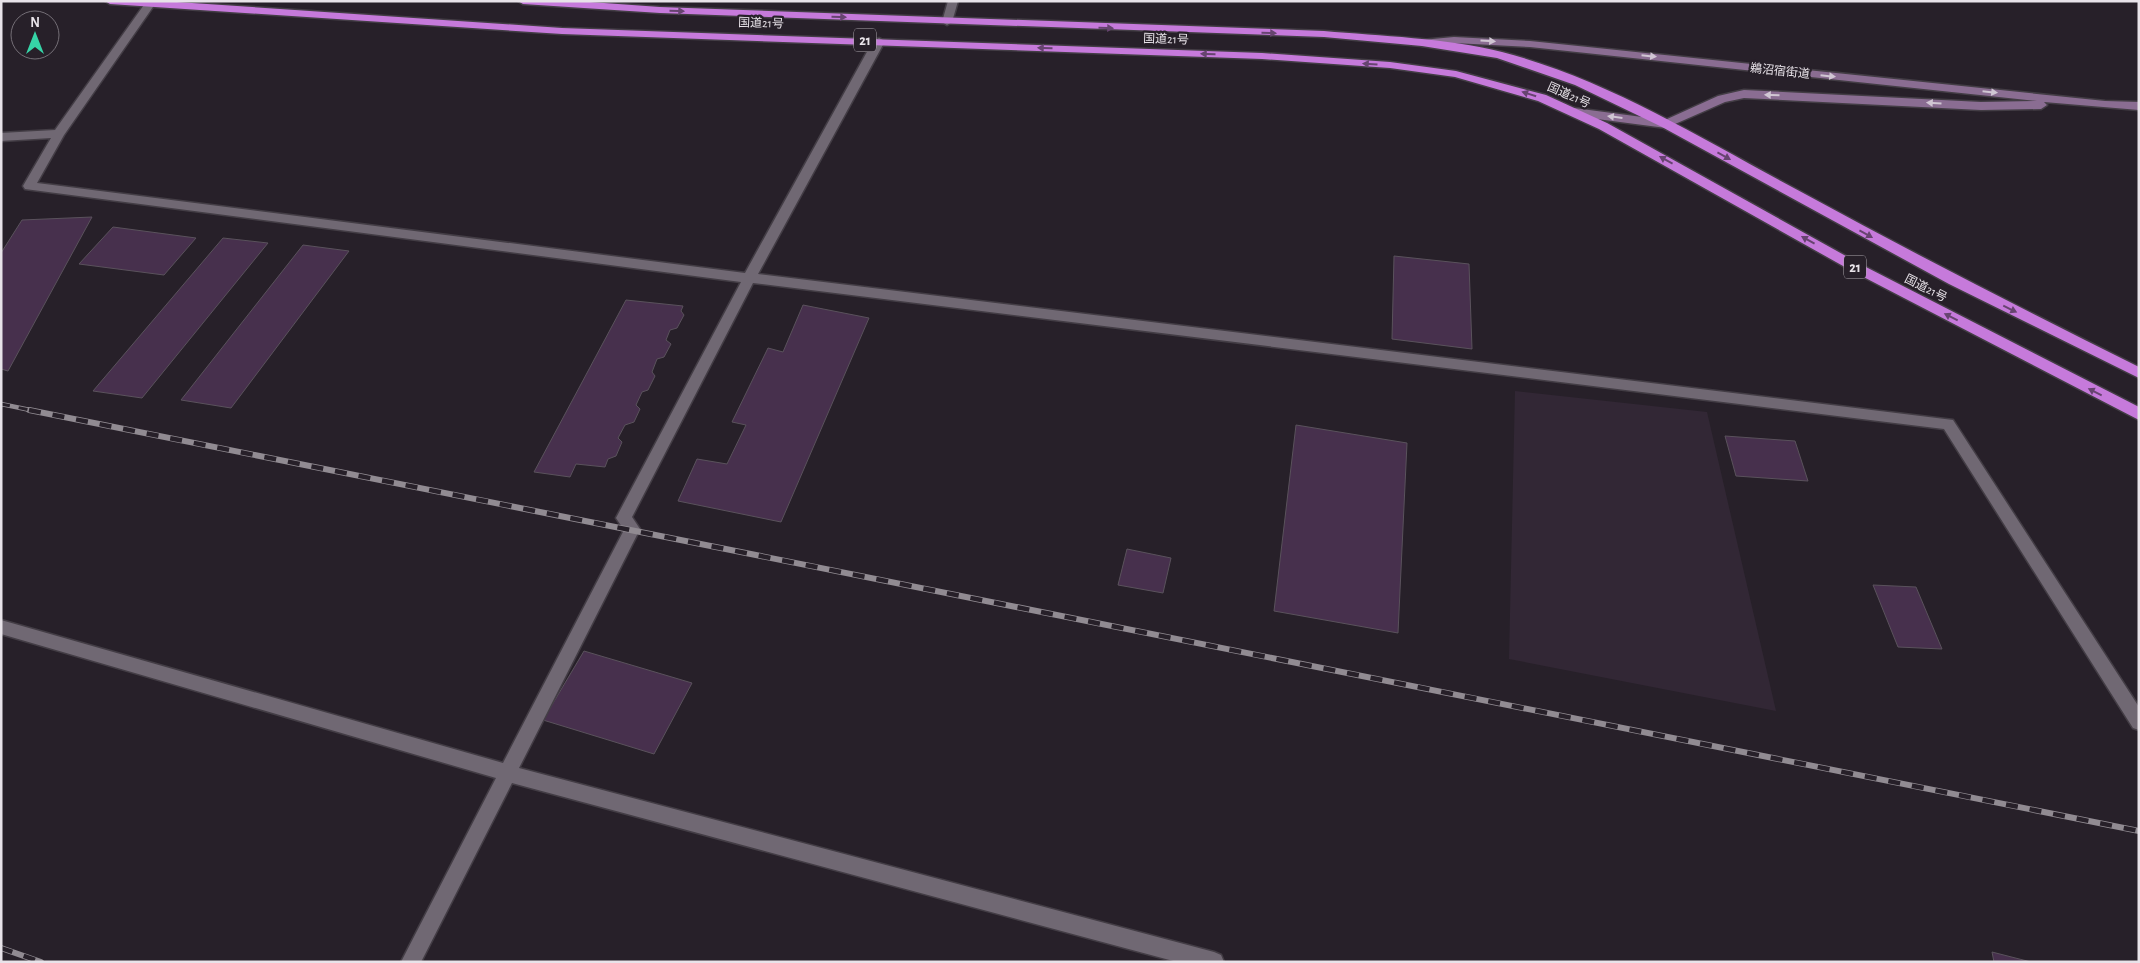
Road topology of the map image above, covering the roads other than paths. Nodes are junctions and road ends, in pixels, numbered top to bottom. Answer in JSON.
{"nodes":[{"id":1,"x":110,"y":1,"type":"edge"},
{"id":2,"x":523,"y":1,"type":"edge"},
{"id":3,"x":953,"y":1,"type":"edge"},
{"id":4,"x":150,"y":2,"type":"edge"},
{"id":5,"x":947,"y":22,"type":"junction"},
{"id":6,"x":880,"y":41,"type":"junction"},
{"id":7,"x":1422,"y":43,"type":"junction"},
{"id":8,"x":2105,"y":104,"type":"junction"},
{"id":9,"x":2139,"y":106,"type":"edge"},
{"id":10,"x":1574,"y":112,"type":"junction"},
{"id":11,"x":1666,"y":124,"type":"junction"},
{"id":12,"x":59,"y":134,"type":"junction"},
{"id":13,"x":1,"y":137,"type":"edge"},
{"id":14,"x":750,"y":278,"type":"junction"},
{"id":15,"x":2139,"y":373,"type":"edge"},
{"id":16,"x":2139,"y":414,"type":"edge"},
{"id":17,"x":1,"y":627,"type":"edge"},
{"id":18,"x":2139,"y":722,"type":"edge"},
{"id":19,"x":508,"y":773,"type":"junction"},
{"id":20,"x":411,"y":962,"type":"edge"},
{"id":21,"x":1214,"y":962,"type":"edge"}],
"edges":[{"from":1,"to":4,"type":"highway","name":"国道21号","number":"21"},
{"from":2,"to":5,"type":"highway","name":"国道21号","number":"21","one_way":true},
{"from":3,"to":5,"type":"street"},
{"from":4,"to":6,"type":"highway","name":"国道21号","number":"21"},
{"from":4,"to":12,"type":"street"},
{"from":5,"to":7,"type":"highway","name":"国道21号","number":"21","one_way":true},
{"from":10,"to":6,"type":"highway","name":"国道21号","number":"21","one_way":true},
{"from":6,"to":14,"type":"street"},
{"from":7,"to":8,"type":"street","name":"鵜沼宿街道","one_way":true},
{"from":7,"to":11,"type":"highway","name":"国道21号","number":"21"},
{"from":8,"to":9,"type":"street","name":"鵜沼宿街道"},
{"from":8,"to":11,"type":"street","one_way":true},
{"from":11,"to":10,"type":"street","one_way":true},
{"from":16,"to":10,"type":"highway","name":"国道21号","number":"21","one_way":true},
{"from":11,"to":15,"type":"highway","name":"国道21号","number":"21","one_way":true},
{"from":12,"to":13,"type":"street"},
{"from":12,"to":14,"type":"street"},
{"from":14,"to":18,"type":"street"},
{"from":14,"to":19,"type":"street"},
{"from":17,"to":19,"type":"street"},
{"from":19,"to":20,"type":"street"},
{"from":19,"to":21,"type":"street"}]}
